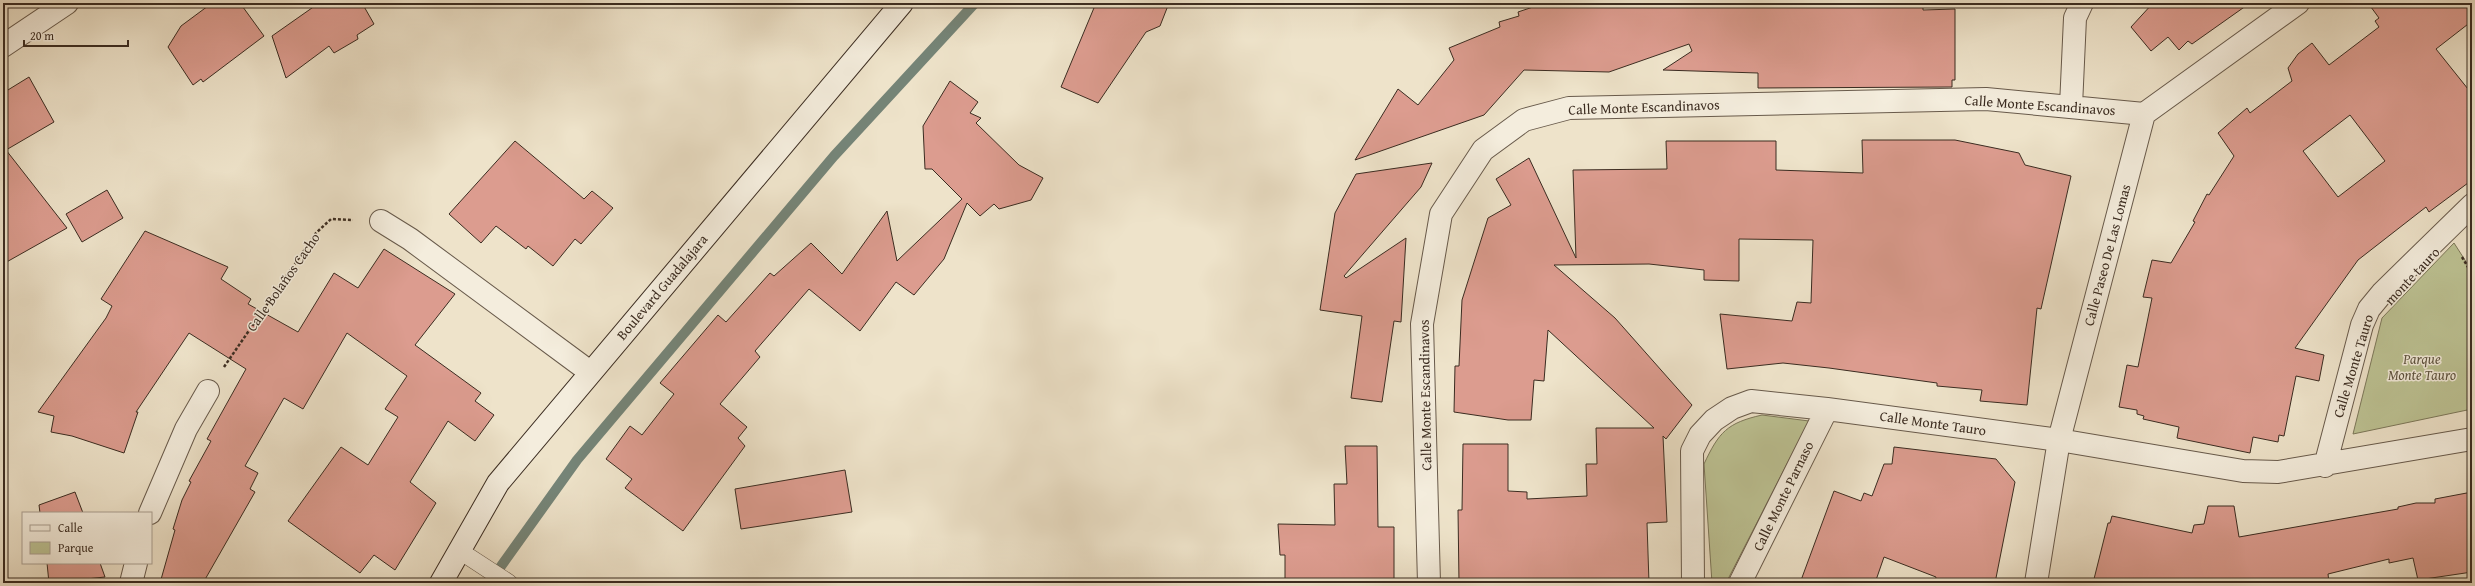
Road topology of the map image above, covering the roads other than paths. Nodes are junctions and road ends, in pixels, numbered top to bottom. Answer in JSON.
{"nodes":[{"id":1,"x":67,"y":3,"type":"edge"},
{"id":2,"x":902,"y":3,"type":"edge"},
{"id":3,"x":2082,"y":3,"type":"edge"},
{"id":4,"x":2298,"y":3,"type":"edge"},
{"id":5,"x":3,"y":46,"type":"edge"},
{"id":6,"x":2071,"y":106,"type":"junction"},
{"id":7,"x":2144,"y":114,"type":"junction"},
{"id":8,"x":2470,"y":210,"type":"edge"},
{"id":9,"x":381,"y":222,"type":"road end"},
{"id":10,"x":590,"y":372,"type":"junction"},
{"id":11,"x":208,"y":391,"type":"road end"},
{"id":12,"x":1827,"y":409,"type":"junction"},
{"id":13,"x":2472,"y":439,"type":"edge"},
{"id":14,"x":2059,"y":440,"type":"junction"},
{"id":15,"x":2325,"y":466,"type":"junction"},
{"id":16,"x":150,"y":512,"type":"edge"},
{"id":17,"x":460,"y":551,"type":"junction"},
{"id":18,"x":136,"y":564,"type":"edge"},
{"id":19,"x":131,"y":583,"type":"edge"},
{"id":20,"x":441,"y":583,"type":"edge"},
{"id":21,"x":509,"y":583,"type":"edge"},
{"id":22,"x":1429,"y":583,"type":"edge"},
{"id":23,"x":1693,"y":583,"type":"edge"},
{"id":24,"x":1740,"y":583,"type":"edge"},
{"id":25,"x":2036,"y":583,"type":"edge"}],
"edges":[{"from":1,"to":5,"type":"street"},
{"from":2,"to":10,"type":"street","name":"Boulevard Guadalajara"},
{"from":3,"to":6,"type":"street"},
{"from":4,"to":7,"type":"street"},
{"from":6,"to":7,"type":"street","name":"Calle Monte Escandinavos"},
{"from":6,"to":22,"type":"street","name":"Calle Monte Escandinavos"},
{"from":7,"to":14,"type":"street","name":"Calle Paseo De Las Lomas"},
{"from":8,"to":15,"type":"street","name":"Calle Monte Tauro"},
{"from":9,"to":10,"type":"street"},
{"from":10,"to":17,"type":"street","name":"Boulevard Guadalajara"},
{"from":11,"to":16,"type":"street"},
{"from":12,"to":14,"type":"street","name":"Calle Monte Tauro"},
{"from":12,"to":23,"type":"street","name":"Calle Monte Tauro"},
{"from":12,"to":24,"type":"street","name":"Calle Monte Parnaso"},
{"from":13,"to":15,"type":"street","name":"Calle Monte Tauro"},
{"from":14,"to":15,"type":"street","name":"Calle Monte Tauro"},
{"from":14,"to":25,"type":"street","name":"Calle Paseo De Las Lomas"},
{"from":17,"to":20,"type":"street","name":"Boulevard Guadalajara"},
{"from":17,"to":21,"type":"lane"},
{"from":18,"to":19,"type":"street"}]}
